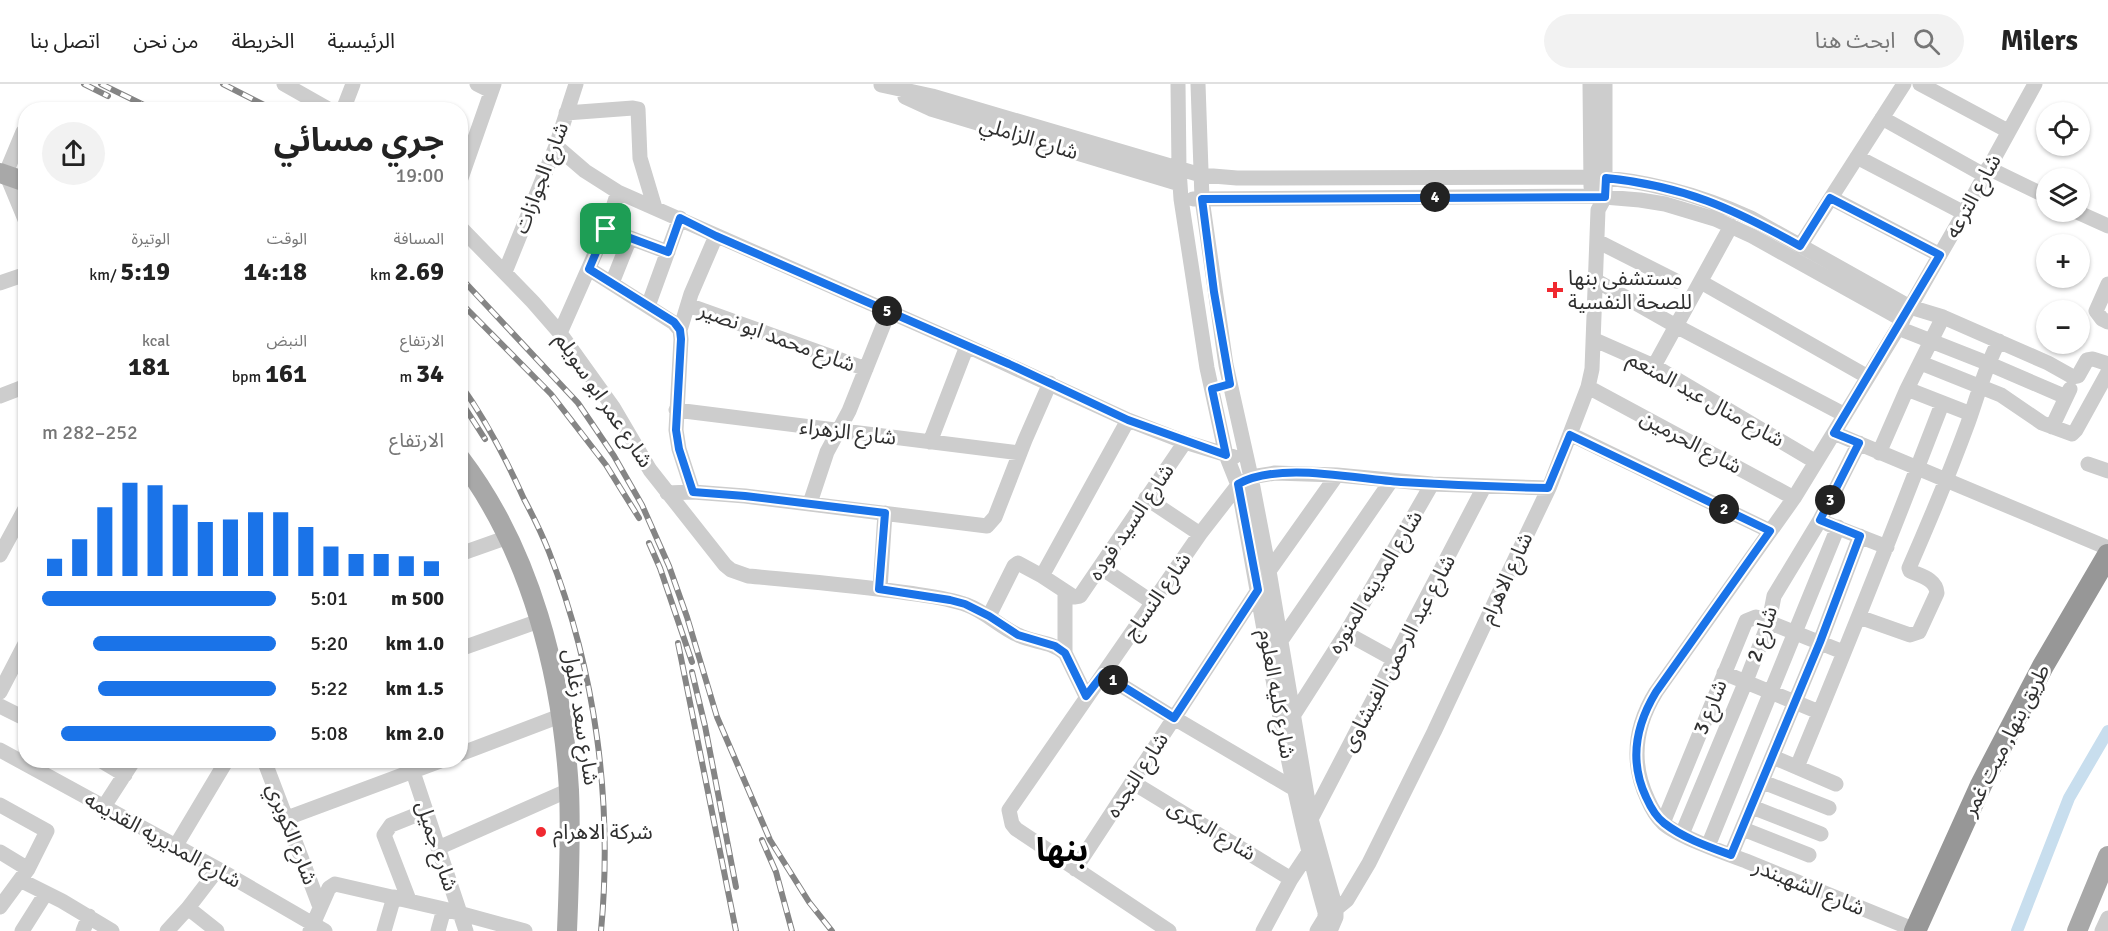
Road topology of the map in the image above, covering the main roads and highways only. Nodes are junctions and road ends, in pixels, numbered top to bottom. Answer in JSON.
{"nodes":[{"id":1,"x":468,"y":473,"type":"edge"},
{"id":2,"x":2108,"y":555,"type":"edge"},
{"id":3,"x":2108,"y":582,"type":"edge"},
{"id":4,"x":2108,"y":856,"type":"edge"},
{"id":5,"x":567,"y":931,"type":"edge"},
{"id":6,"x":1919,"y":931,"type":"edge"},
{"id":7,"x":2076,"y":931,"type":"edge"}],
"edges":[{"from":1,"to":5,"type":"main road","name":"شارع سعد زغلول"},
{"from":2,"to":6,"type":"highway","name":"طريق بنها, ميت غمر"},
{"from":3,"to":6,"type":"highway","name":"طريق بنها, ميت غمر"},
{"from":4,"to":7,"type":"main road"}]}
